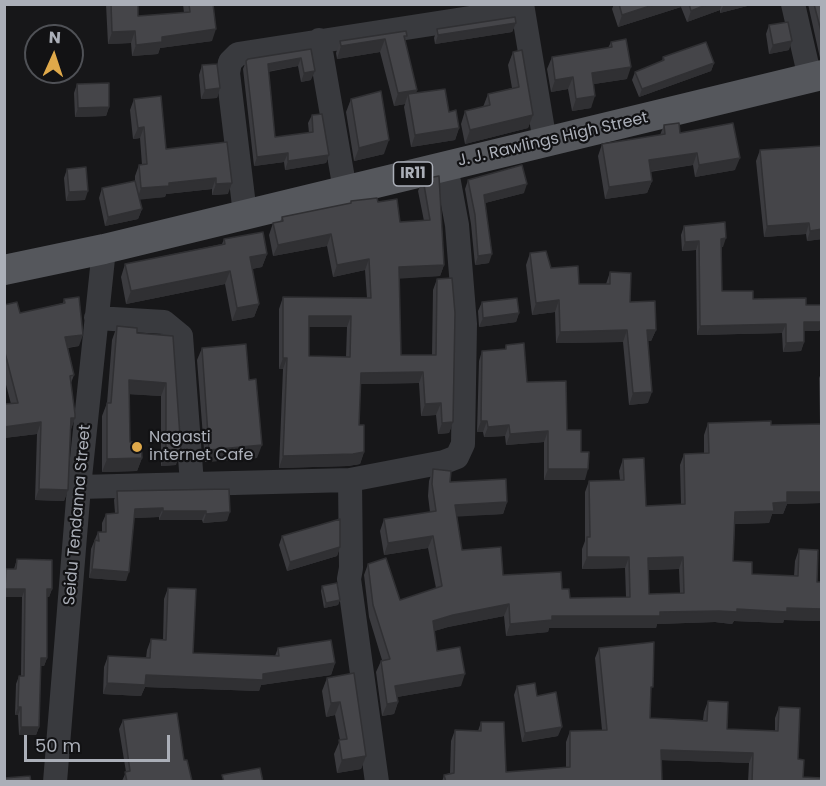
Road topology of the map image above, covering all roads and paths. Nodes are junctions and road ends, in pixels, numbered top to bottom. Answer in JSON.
{"nodes":[{"id":1,"x":793,"y":4,"type":"edge"},
{"id":2,"x":522,"y":7,"type":"edge"},
{"id":3,"x":319,"y":40,"type":"junction"},
{"id":4,"x":816,"y":76,"type":"edge"},
{"id":5,"x":545,"y":142,"type":"junction"},
{"id":6,"x":446,"y":166,"type":"junction"},
{"id":7,"x":345,"y":190,"type":"junction"},
{"id":8,"x":245,"y":214,"type":"junction"},
{"id":9,"x":104,"y":249,"type":"junction"},
{"id":10,"x":4,"y":270,"type":"edge"},
{"id":11,"x":96,"y":318,"type":"junction"},
{"id":12,"x":350,"y":480,"type":"junction"},
{"id":13,"x":192,"y":484,"type":"junction"},
{"id":14,"x":79,"y":487,"type":"junction"},
{"id":15,"x":56,"y":782,"type":"edge"},
{"id":16,"x":377,"y":782,"type":"edge"}],
"edges":[{"from":1,"to":4,"type":"street"},
{"from":2,"to":3,"type":"street"},
{"from":2,"to":5,"type":"street"},
{"from":3,"to":7,"type":"street"},
{"from":3,"to":8,"type":"street"},
{"from":4,"to":5,"type":"main road","name":"J. J. Rawlings High Street","number":"IR11"},
{"from":5,"to":6,"type":"main road","name":"J. J. Rawlings High Street","number":"IR11"},
{"from":6,"to":7,"type":"main road","name":"J. J. Rawlings High Street","number":"IR11"},
{"from":6,"to":12,"type":"street"},
{"from":7,"to":8,"type":"main road","name":"J. J. Rawlings High Street","number":"IR11"},
{"from":8,"to":9,"type":"main road","name":"J. J. Rawlings High Street","number":"IR11"},
{"from":9,"to":10,"type":"main road","name":"J. J. Rawlings High Street","number":"IR11"},
{"from":9,"to":11,"type":"street","name":"Seidu Tendanna Street"},
{"from":11,"to":13,"type":"street"},
{"from":11,"to":14,"type":"street","name":"Seidu Tendanna Street"},
{"from":12,"to":13,"type":"street"},
{"from":12,"to":16,"type":"street"},
{"from":13,"to":14,"type":"street"},
{"from":14,"to":15,"type":"street","name":"Seidu Tendanna Street"}]}
